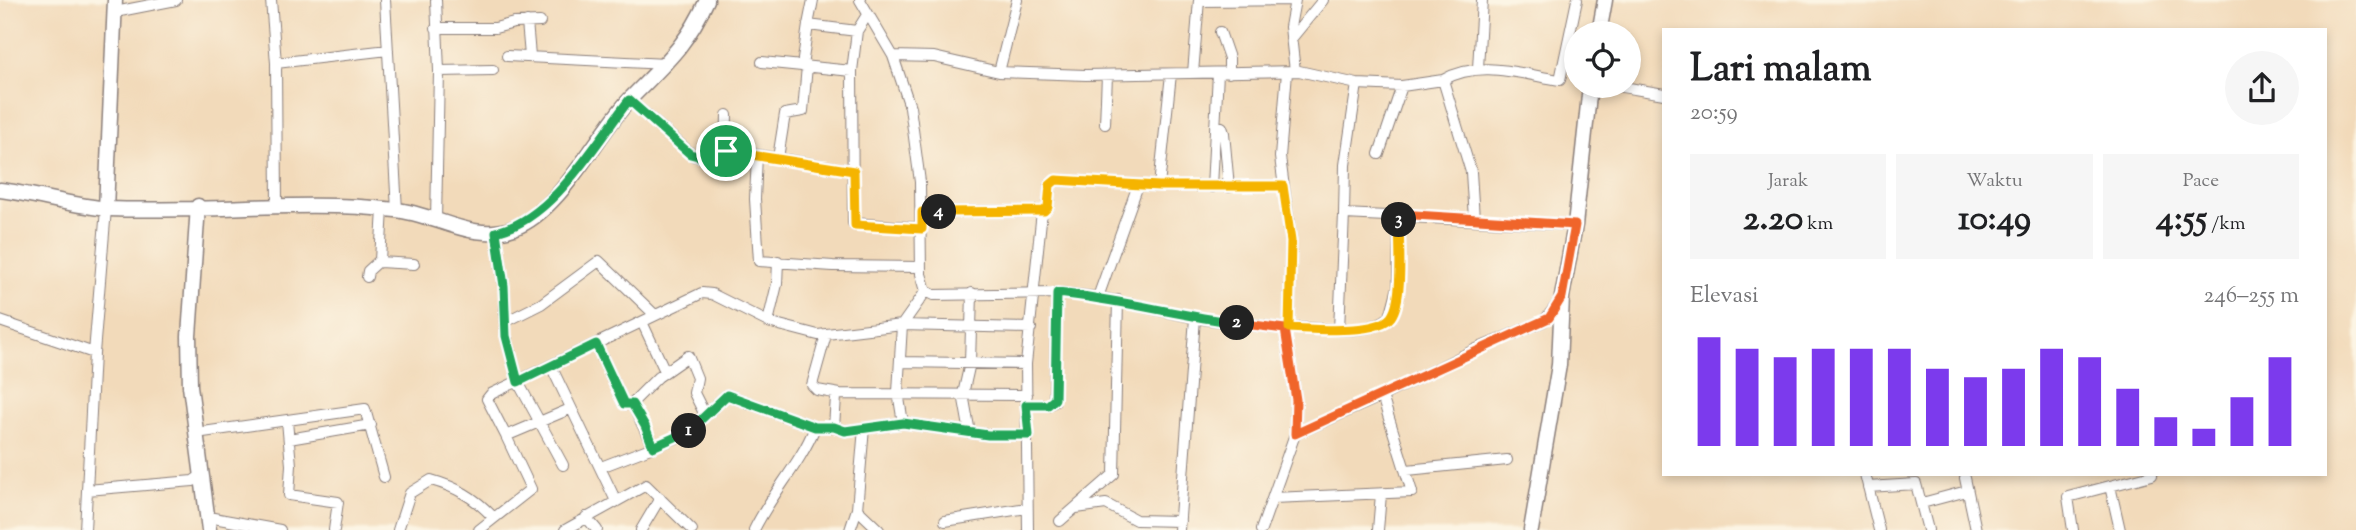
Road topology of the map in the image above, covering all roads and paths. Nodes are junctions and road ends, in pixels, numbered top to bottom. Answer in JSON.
{"nodes":[{"id":1,"x":176,"y":0,"type":"edge"},
{"id":2,"x":271,"y":0,"type":"edge"},
{"id":3,"x":385,"y":0,"type":"edge"},
{"id":4,"x":436,"y":0,"type":"edge"},
{"id":5,"x":708,"y":0,"type":"edge"},
{"id":6,"x":813,"y":0,"type":"edge"},
{"id":7,"x":860,"y":0,"type":"edge"},
{"id":8,"x":1017,"y":0,"type":"edge"},
{"id":9,"x":1233,"y":0,"type":"edge"},
{"id":10,"x":1295,"y":0,"type":"edge"},
{"id":11,"x":1323,"y":0,"type":"edge"},
{"id":12,"x":1482,"y":0,"type":"edge"},
{"id":13,"x":1577,"y":0,"type":"edge"},
{"id":14,"x":1605,"y":0,"type":"edge"},
{"id":15,"x":1199,"y":1,"type":"edge"},
{"id":16,"x":115,"y":6,"type":"edge"},
{"id":17,"x":867,"y":15,"type":"junction"},
{"id":18,"x":1601,"y":21,"type":"edge"},
{"id":19,"x":527,"y":22,"type":"junction"},
{"id":20,"x":540,"y":22,"type":"dead end"},
{"id":21,"x":807,"y":25,"type":"junction"},
{"id":22,"x":436,"y":29,"type":"junction"},
{"id":23,"x":857,"y":31,"type":"junction"},
{"id":24,"x":1220,"y":32,"type":"dead end"},
{"id":25,"x":1292,"y":39,"type":"junction"},
{"id":26,"x":388,"y":50,"type":"junction"},
{"id":27,"x":507,"y":56,"type":"dead end"},
{"id":28,"x":530,"y":56,"type":"junction"},
{"id":29,"x":893,"y":56,"type":"junction"},
{"id":30,"x":762,"y":62,"type":"dead end"},
{"id":31,"x":276,"y":63,"type":"junction"},
{"id":32,"x":667,"y":64,"type":"junction"},
{"id":33,"x":804,"y":66,"type":"junction"},
{"id":34,"x":1478,"y":68,"type":"junction"},
{"id":35,"x":492,"y":69,"type":"dead end"},
{"id":36,"x":439,"y":71,"type":"junction"},
{"id":37,"x":852,"y":71,"type":"junction"},
{"id":38,"x":1291,"y":71,"type":"junction"},
{"id":39,"x":999,"y":72,"type":"junction"},
{"id":40,"x":1223,"y":73,"type":"junction"},
{"id":41,"x":1171,"y":74,"type":"junction"},
{"id":42,"x":1193,"y":74,"type":"junction"},
{"id":43,"x":1107,"y":75,"type":"junction"},
{"id":44,"x":1443,"y":80,"type":"junction"},
{"id":45,"x":1357,"y":84,"type":"junction"},
{"id":46,"x":1402,"y":86,"type":"junction"},
{"id":47,"x":1641,"y":90,"type":"edge"},
{"id":48,"x":1662,"y":94,"type":"edge"},
{"id":49,"x":1589,"y":98,"type":"edge"},
{"id":50,"x":629,"y":100,"type":"junction"},
{"id":51,"x":727,"y":115,"type":"dead end"},
{"id":52,"x":1105,"y":124,"type":"dead end"},
{"id":53,"x":1215,"y":125,"type":"junction"},
{"id":54,"x":726,"y":151,"type":"junction"},
{"id":55,"x":1379,"y":153,"type":"dead end"},
{"id":56,"x":757,"y":155,"type":"junction"},
{"id":57,"x":778,"y":158,"type":"junction"},
{"id":58,"x":854,"y":171,"type":"junction"},
{"id":59,"x":1138,"y":185,"type":"junction"},
{"id":60,"x":1159,"y":186,"type":"junction"},
{"id":61,"x":1283,"y":186,"type":"junction"},
{"id":62,"x":1212,"y":187,"type":"junction"},
{"id":63,"x":1229,"y":187,"type":"junction"},
{"id":64,"x":0,"y":190,"type":"edge"},
{"id":65,"x":198,"y":206,"type":"junction"},
{"id":66,"x":277,"y":206,"type":"junction"},
{"id":67,"x":106,"y":209,"type":"junction"},
{"id":68,"x":390,"y":209,"type":"junction"},
{"id":69,"x":1042,"y":211,"type":"junction"},
{"id":70,"x":922,"y":212,"type":"junction"},
{"id":71,"x":1344,"y":214,"type":"junction"},
{"id":72,"x":1399,"y":214,"type":"junction"},
{"id":73,"x":1474,"y":219,"type":"junction"},
{"id":74,"x":436,"y":220,"type":"junction"},
{"id":75,"x":1575,"y":225,"type":"junction"},
{"id":76,"x":922,"y":229,"type":"junction"},
{"id":77,"x":496,"y":232,"type":"junction"},
{"id":78,"x":778,"y":261,"type":"junction"},
{"id":79,"x":379,"y":262,"type":"junction"},
{"id":80,"x":414,"y":264,"type":"dead end"},
{"id":81,"x":921,"y":267,"type":"junction"},
{"id":82,"x":367,"y":277,"type":"dead end"},
{"id":83,"x":926,"y":291,"type":"junction"},
{"id":84,"x":1032,"y":292,"type":"junction"},
{"id":85,"x":972,"y":293,"type":"junction"},
{"id":86,"x":1057,"y":293,"type":"junction"},
{"id":87,"x":1098,"y":297,"type":"junction"},
{"id":88,"x":1562,"y":297,"type":"junction"},
{"id":89,"x":1118,"y":300,"type":"junction"},
{"id":90,"x":655,"y":315,"type":"junction"},
{"id":91,"x":1195,"y":318,"type":"junction"},
{"id":92,"x":0,"y":321,"type":"edge"},
{"id":93,"x":507,"y":321,"type":"junction"},
{"id":94,"x":642,"y":322,"type":"junction"},
{"id":95,"x":768,"y":322,"type":"junction"},
{"id":96,"x":902,"y":325,"type":"junction"},
{"id":97,"x":972,"y":328,"type":"junction"},
{"id":98,"x":1031,"y":328,"type":"junction"},
{"id":99,"x":1287,"y":329,"type":"junction"},
{"id":100,"x":1339,"y":330,"type":"junction"},
{"id":101,"x":826,"y":335,"type":"junction"},
{"id":102,"x":596,"y":344,"type":"junction"},
{"id":103,"x":94,"y":353,"type":"junction"},
{"id":104,"x":901,"y":362,"type":"junction"},
{"id":105,"x":970,"y":363,"type":"junction"},
{"id":106,"x":1026,"y":364,"type":"junction"},
{"id":107,"x":551,"y":366,"type":"junction"},
{"id":108,"x":665,"y":371,"type":"junction"},
{"id":109,"x":518,"y":382,"type":"junction"},
{"id":110,"x":898,"y":393,"type":"junction"},
{"id":111,"x":841,"y":394,"type":"junction"},
{"id":112,"x":963,"y":394,"type":"junction"},
{"id":113,"x":1382,"y":396,"type":"junction"},
{"id":114,"x":1026,"y":400,"type":"junction"},
{"id":115,"x":632,"y":403,"type":"junction"},
{"id":116,"x":570,"y":409,"type":"junction"},
{"id":117,"x":705,"y":415,"type":"junction"},
{"id":118,"x":287,"y":421,"type":"junction"},
{"id":119,"x":903,"y":423,"type":"junction"},
{"id":120,"x":538,"y":424,"type":"junction"},
{"id":121,"x":371,"y":425,"type":"junction"},
{"id":122,"x":815,"y":427,"type":"junction"},
{"id":123,"x":834,"y":427,"type":"junction"},
{"id":124,"x":864,"y":428,"type":"junction"},
{"id":125,"x":196,"y":433,"type":"junction"},
{"id":126,"x":970,"y":433,"type":"junction"},
{"id":127,"x":1295,"y":434,"type":"junction"},
{"id":128,"x":1029,"y":435,"type":"junction"},
{"id":129,"x":506,"y":436,"type":"junction"},
{"id":130,"x":289,"y":439,"type":"junction"},
{"id":131,"x":653,"y":447,"type":"junction"},
{"id":132,"x":1507,"y":460,"type":"dead end"},
{"id":133,"x":563,"y":465,"type":"dead end"},
{"id":134,"x":601,"y":467,"type":"junction"},
{"id":135,"x":1407,"y":470,"type":"junction"},
{"id":136,"x":202,"y":475,"type":"junction"},
{"id":137,"x":1865,"y":476,"type":"edge"},
{"id":138,"x":2148,"y":476,"type":"edge"},
{"id":139,"x":384,"y":477,"type":"dead end"},
{"id":140,"x":1965,"y":478,"type":"dead end"},
{"id":141,"x":2110,"y":486,"type":"junction"},
{"id":142,"x":1868,"y":487,"type":"junction"},
{"id":143,"x":87,"y":490,"type":"junction"},
{"id":144,"x":1967,"y":491,"type":"junction"},
{"id":145,"x":1381,"y":494,"type":"junction"},
{"id":146,"x":660,"y":498,"type":"junction"},
{"id":147,"x":1273,"y":498,"type":"junction"},
{"id":148,"x":616,"y":500,"type":"junction"},
{"id":149,"x":1922,"y":503,"type":"junction"},
{"id":150,"x":1027,"y":508,"type":"junction"},
{"id":151,"x":1076,"y":508,"type":"junction"},
{"id":152,"x":857,"y":509,"type":"junction"},
{"id":153,"x":492,"y":516,"type":"junction"},
{"id":154,"x":586,"y":517,"type":"junction"},
{"id":155,"x":945,"y":521,"type":"dead end"},
{"id":156,"x":1060,"y":521,"type":"dead end"},
{"id":157,"x":209,"y":524,"type":"edge"},
{"id":158,"x":1179,"y":525,"type":"edge"},
{"id":159,"x":78,"y":530,"type":"edge"},
{"id":160,"x":85,"y":530,"type":"edge"},
{"id":161,"x":280,"y":530,"type":"edge"},
{"id":162,"x":334,"y":530,"type":"edge"},
{"id":163,"x":398,"y":530,"type":"edge"},
{"id":164,"x":479,"y":530,"type":"edge"},
{"id":165,"x":565,"y":530,"type":"edge"},
{"id":166,"x":597,"y":530,"type":"edge"},
{"id":167,"x":641,"y":530,"type":"edge"},
{"id":168,"x":692,"y":530,"type":"edge"},
{"id":169,"x":754,"y":530,"type":"edge"},
{"id":170,"x":850,"y":530,"type":"edge"},
{"id":171,"x":879,"y":530,"type":"edge"},
{"id":172,"x":1028,"y":530,"type":"edge"},
{"id":173,"x":1261,"y":530,"type":"edge"},
{"id":174,"x":1378,"y":530,"type":"edge"},
{"id":175,"x":1531,"y":530,"type":"edge"},
{"id":176,"x":1880,"y":530,"type":"edge"},
{"id":177,"x":1928,"y":530,"type":"edge"},
{"id":178,"x":1976,"y":530,"type":"edge"},
{"id":179,"x":2073,"y":530,"type":"edge"},
{"id":180,"x":2120,"y":530,"type":"edge"}],
"edges":[{"from":1,"to":16,"type":"street"},
{"from":2,"to":31,"type":"street"},
{"from":3,"to":26,"type":"street"},
{"from":4,"to":22,"type":"street"},
{"from":5,"to":32,"type":"street"},
{"from":6,"to":21,"type":"street"},
{"from":7,"to":17,"type":"street"},
{"from":8,"to":39,"type":"street"},
{"from":9,"to":10,"type":"street"},
{"from":9,"to":15,"type":"street"},
{"from":10,"to":25,"type":"street"},
{"from":11,"to":25,"type":"street"},
{"from":12,"to":34,"type":"street"},
{"from":13,"to":34,"type":"street"},
{"from":14,"to":18,"type":"street"},
{"from":15,"to":42,"type":"street"},
{"from":16,"to":67,"type":"street"},
{"from":17,"to":23,"type":"street"},
{"from":17,"to":29,"type":"street"},
{"from":19,"to":20,"type":"street"},
{"from":19,"to":22,"type":"street"},
{"from":19,"to":28,"type":"street"},
{"from":21,"to":23,"type":"street"},
{"from":21,"to":33,"type":"street"},
{"from":22,"to":36,"type":"street"},
{"from":23,"to":37,"type":"street"},
{"from":24,"to":40,"type":"street"},
{"from":25,"to":38,"type":"street"},
{"from":26,"to":31,"type":"street"},
{"from":26,"to":68,"type":"street"},
{"from":27,"to":28,"type":"street"},
{"from":28,"to":32,"type":"street"},
{"from":29,"to":39,"type":"street"},
{"from":29,"to":70,"type":"street"},
{"from":30,"to":33,"type":"street"},
{"from":31,"to":66,"type":"street"},
{"from":32,"to":50,"type":"street"},
{"from":33,"to":37,"type":"street"},
{"from":33,"to":57,"type":"street"},
{"from":34,"to":44,"type":"street"},
{"from":35,"to":36,"type":"street"},
{"from":36,"to":74,"type":"street"},
{"from":37,"to":58,"type":"street"},
{"from":38,"to":40,"type":"street"},
{"from":38,"to":45,"type":"street"},
{"from":38,"to":61,"type":"street"},
{"from":39,"to":43,"type":"street"},
{"from":40,"to":42,"type":"street"},
{"from":40,"to":53,"type":"street"},
{"from":41,"to":42,"type":"street"},
{"from":41,"to":43,"type":"street"},
{"from":41,"to":60,"type":"street"},
{"from":43,"to":52,"type":"street"},
{"from":44,"to":46,"type":"street"},
{"from":44,"to":73,"type":"street"},
{"from":45,"to":46,"type":"street"},
{"from":45,"to":71,"type":"street"},
{"from":46,"to":55,"type":"street"},
{"from":47,"to":48,"type":"street"},
{"from":49,"to":75,"type":"street"},
{"from":50,"to":54,"type":"street"},
{"from":50,"to":77,"type":"street"},
{"from":51,"to":54,"type":"street"},
{"from":53,"to":62,"type":"street"},
{"from":53,"to":63,"type":"street"},
{"from":54,"to":56,"type":"street"},
{"from":56,"to":57,"type":"street"},
{"from":56,"to":78,"type":"street"},
{"from":57,"to":58,"type":"street"},
{"from":58,"to":76,"type":"street"},
{"from":59,"to":60,"type":"street"},
{"from":59,"to":69,"type":"street"},
{"from":59,"to":87,"type":"street"},
{"from":60,"to":62,"type":"street"},
{"from":61,"to":63,"type":"street"},
{"from":61,"to":99,"type":"street"},
{"from":62,"to":63,"type":"street"},
{"from":64,"to":67,"type":"street"},
{"from":65,"to":66,"type":"street"},
{"from":65,"to":67,"type":"street"},
{"from":65,"to":125,"type":"street"},
{"from":66,"to":68,"type":"street"},
{"from":67,"to":103,"type":"street"},
{"from":68,"to":74,"type":"street"},
{"from":68,"to":79,"type":"street"},
{"from":69,"to":70,"type":"street"},
{"from":69,"to":84,"type":"street"},
{"from":70,"to":76,"type":"street"},
{"from":71,"to":72,"type":"street"},
{"from":71,"to":100,"type":"street"},
{"from":72,"to":73,"type":"street"},
{"from":72,"to":100,"type":"street"},
{"from":73,"to":75,"type":"street"},
{"from":74,"to":77,"type":"street"},
{"from":75,"to":88,"type":"street"},
{"from":76,"to":81,"type":"street"},
{"from":77,"to":93,"type":"street"},
{"from":78,"to":81,"type":"street"},
{"from":78,"to":95,"type":"street"},
{"from":79,"to":80,"type":"street"},
{"from":79,"to":82,"type":"street"},
{"from":81,"to":83,"type":"street"},
{"from":83,"to":85,"type":"street"},
{"from":83,"to":96,"type":"street"},
{"from":84,"to":85,"type":"street"},
{"from":84,"to":86,"type":"street"},
{"from":84,"to":98,"type":"street"},
{"from":85,"to":97,"type":"street"},
{"from":86,"to":87,"type":"street"},
{"from":86,"to":114,"type":"street"},
{"from":87,"to":89,"type":"street"},
{"from":88,"to":113,"type":"street"},
{"from":88,"to":175,"type":"street"},
{"from":89,"to":91,"type":"street"},
{"from":89,"to":151,"type":"street"},
{"from":90,"to":93,"type":"street"},
{"from":90,"to":94,"type":"street"},
{"from":90,"to":95,"type":"street"},
{"from":91,"to":99,"type":"street"},
{"from":91,"to":158,"type":"street"},
{"from":92,"to":103,"type":"street"},
{"from":93,"to":109,"type":"street"},
{"from":94,"to":102,"type":"street"},
{"from":94,"to":108,"type":"street"},
{"from":95,"to":101,"type":"street"},
{"from":96,"to":97,"type":"street"},
{"from":96,"to":101,"type":"street"},
{"from":96,"to":104,"type":"street"},
{"from":97,"to":98,"type":"street"},
{"from":97,"to":105,"type":"street"},
{"from":98,"to":106,"type":"street"},
{"from":99,"to":100,"type":"street"},
{"from":99,"to":127,"type":"street"},
{"from":101,"to":111,"type":"street"},
{"from":102,"to":107,"type":"street"},
{"from":102,"to":115,"type":"street"},
{"from":103,"to":143,"type":"street"},
{"from":104,"to":105,"type":"street"},
{"from":104,"to":110,"type":"street"},
{"from":105,"to":106,"type":"street"},
{"from":105,"to":112,"type":"street"},
{"from":106,"to":114,"type":"street"},
{"from":107,"to":109,"type":"street"},
{"from":107,"to":116,"type":"street"},
{"from":108,"to":115,"type":"street"},
{"from":108,"to":117,"type":"street"},
{"from":109,"to":120,"type":"street"},
{"from":109,"to":129,"type":"street"},
{"from":110,"to":111,"type":"street"},
{"from":110,"to":112,"type":"street"},
{"from":110,"to":119,"type":"street"},
{"from":111,"to":123,"type":"street"},
{"from":112,"to":114,"type":"street"},
{"from":112,"to":126,"type":"street"},
{"from":113,"to":127,"type":"street"},
{"from":113,"to":135,"type":"street"},
{"from":114,"to":128,"type":"street"},
{"from":115,"to":131,"type":"street"},
{"from":116,"to":120,"type":"street"},
{"from":116,"to":134,"type":"street"},
{"from":117,"to":122,"type":"street"},
{"from":117,"to":131,"type":"street"},
{"from":118,"to":121,"type":"street"},
{"from":118,"to":125,"type":"street"},
{"from":118,"to":130,"type":"street"},
{"from":119,"to":124,"type":"street"},
{"from":119,"to":126,"type":"street"},
{"from":120,"to":129,"type":"street"},
{"from":120,"to":133,"type":"street"},
{"from":121,"to":130,"type":"street"},
{"from":121,"to":139,"type":"street"},
{"from":122,"to":123,"type":"street"},
{"from":122,"to":169,"type":"street"},
{"from":123,"to":124,"type":"street"},
{"from":124,"to":152,"type":"street"},
{"from":125,"to":136,"type":"street"},
{"from":126,"to":128,"type":"street"},
{"from":127,"to":147,"type":"street"},
{"from":128,"to":150,"type":"street"},
{"from":129,"to":153,"type":"street"},
{"from":130,"to":162,"type":"street"},
{"from":131,"to":134,"type":"street"},
{"from":132,"to":135,"type":"street"},
{"from":134,"to":148,"type":"street"},
{"from":135,"to":145,"type":"street"},
{"from":136,"to":143,"type":"street"},
{"from":136,"to":157,"type":"street"},
{"from":137,"to":142,"type":"street"},
{"from":138,"to":141,"type":"street"},
{"from":140,"to":144,"type":"street"},
{"from":141,"to":179,"type":"street"},
{"from":141,"to":180,"type":"street"},
{"from":142,"to":149,"type":"street"},
{"from":142,"to":176,"type":"street"},
{"from":143,"to":160,"type":"street"},
{"from":144,"to":149,"type":"street"},
{"from":144,"to":178,"type":"street"},
{"from":145,"to":147,"type":"street"},
{"from":145,"to":174,"type":"street"},
{"from":146,"to":148,"type":"street"},
{"from":146,"to":167,"type":"street"},
{"from":146,"to":168,"type":"street"},
{"from":147,"to":173,"type":"street"},
{"from":148,"to":154,"type":"street"},
{"from":149,"to":177,"type":"street"},
{"from":150,"to":155,"type":"street"},
{"from":150,"to":172,"type":"street"},
{"from":151,"to":156,"type":"street"},
{"from":151,"to":158,"type":"street"},
{"from":152,"to":170,"type":"street"},
{"from":152,"to":171,"type":"street"},
{"from":153,"to":163,"type":"street"},
{"from":153,"to":164,"type":"street"},
{"from":154,"to":165,"type":"street"},
{"from":154,"to":166,"type":"street"},
{"from":157,"to":161,"type":"street"},
{"from":159,"to":160,"type":"street"}]}
